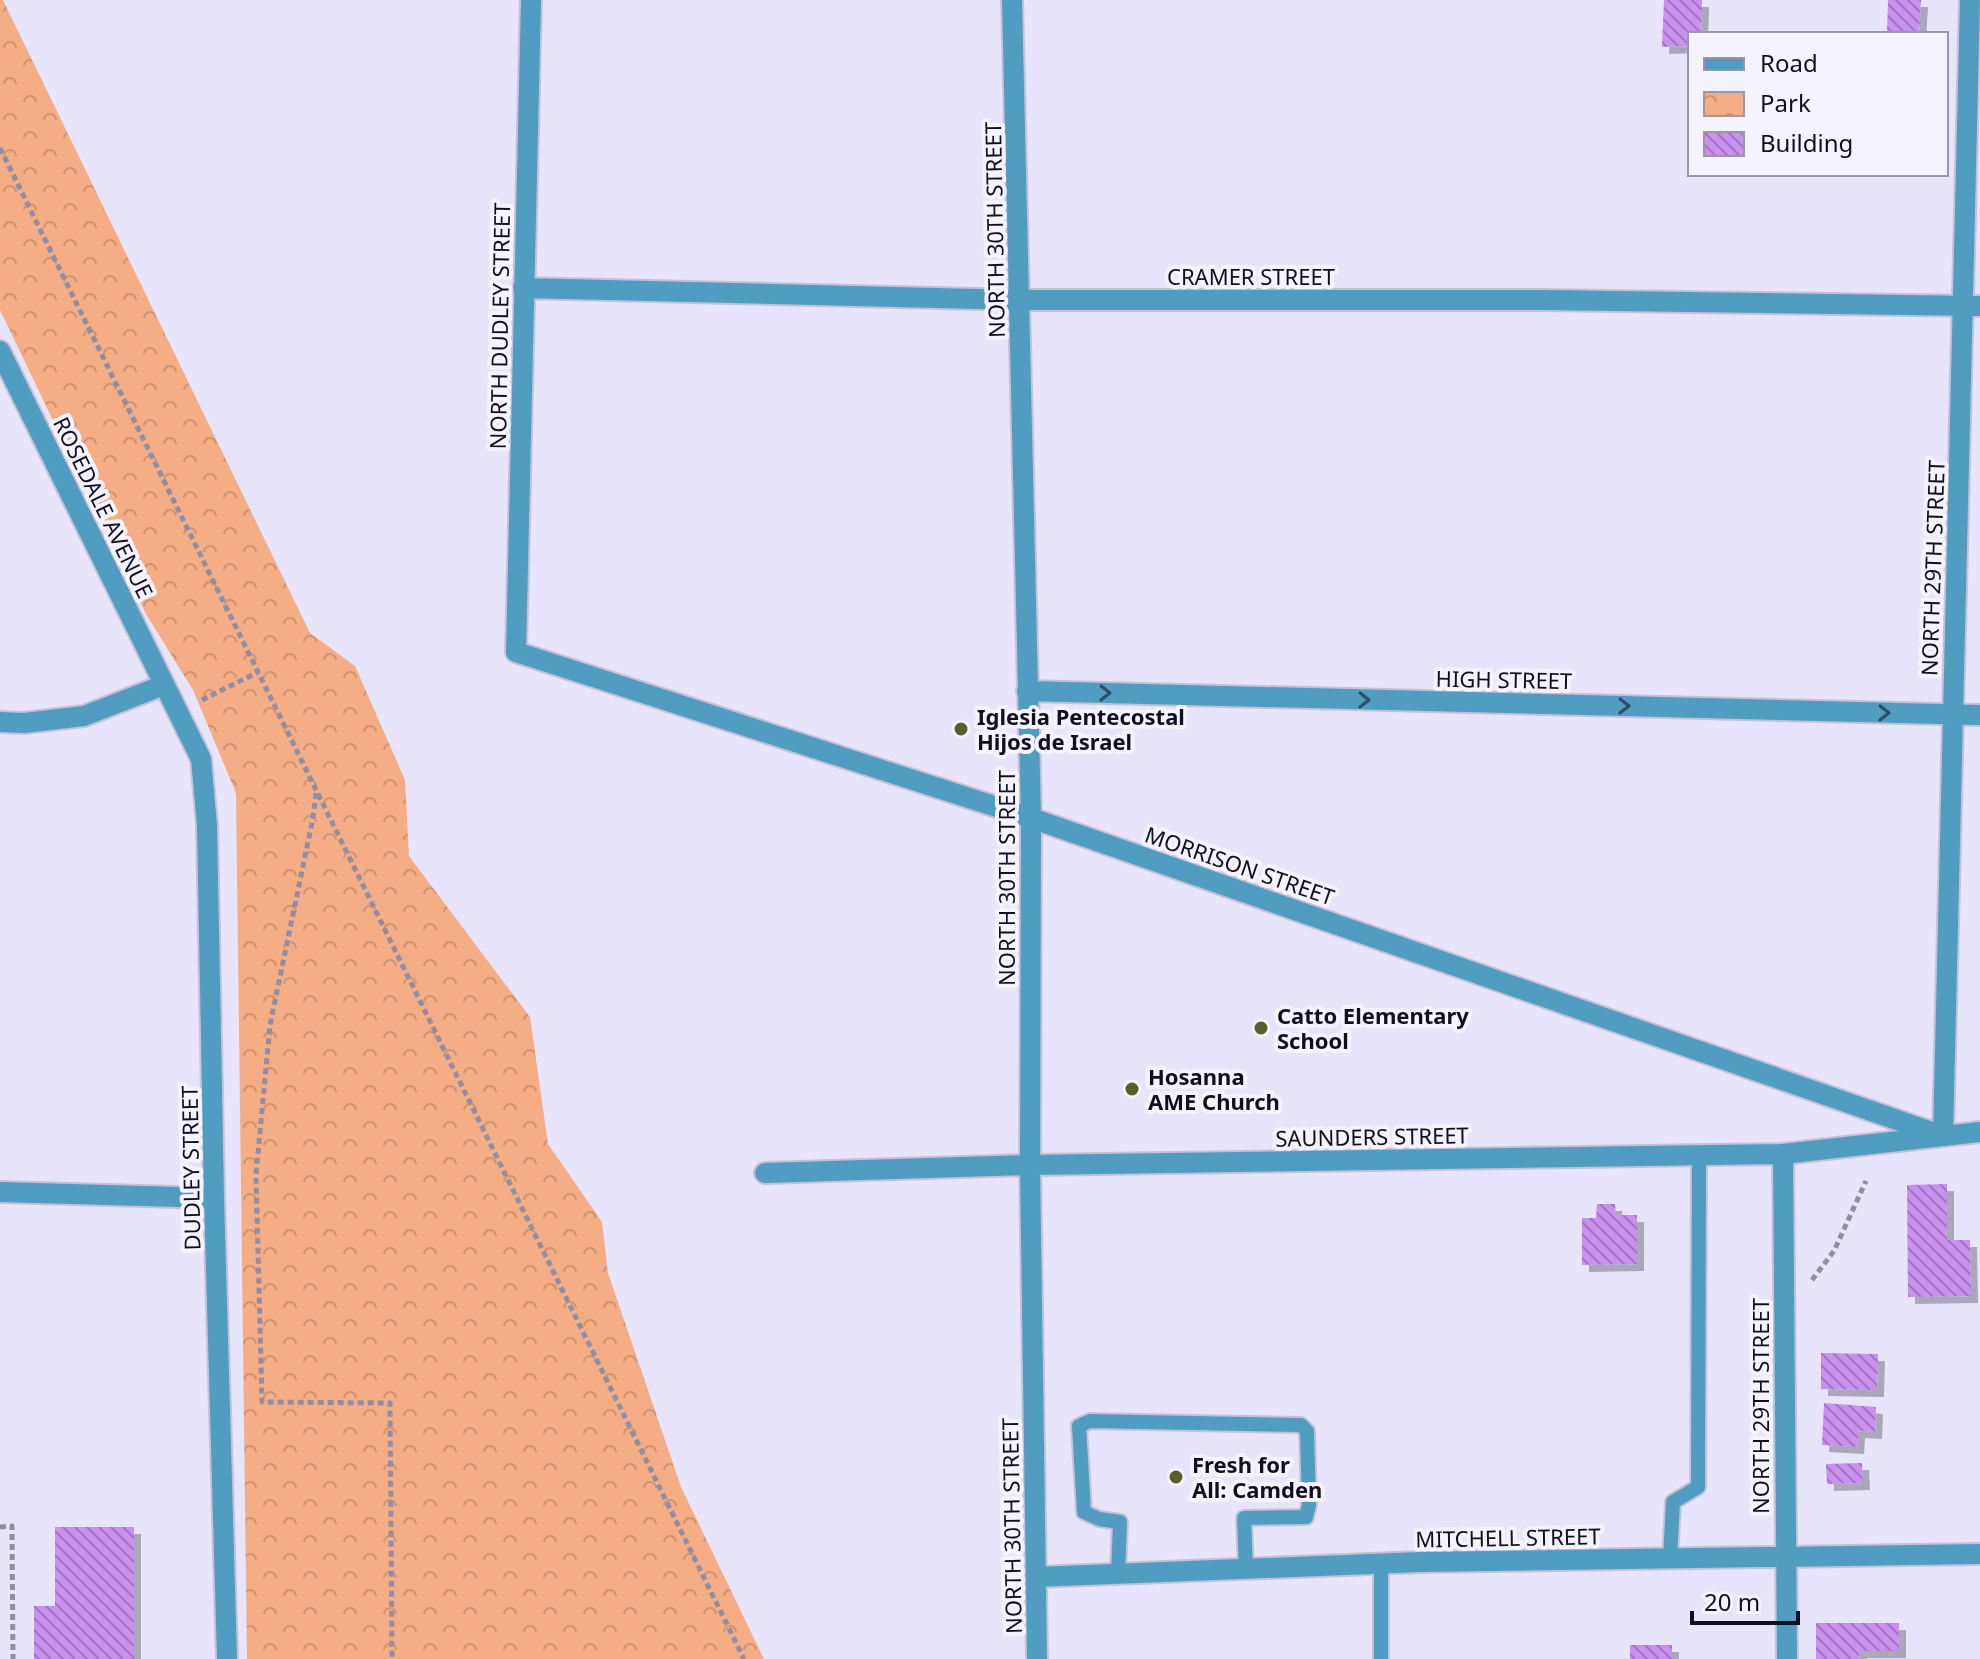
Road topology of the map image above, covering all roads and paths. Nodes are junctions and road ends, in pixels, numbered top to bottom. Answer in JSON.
{"nodes":[{"id":1,"x":531,"y":0,"type":"edge"},
{"id":2,"x":1012,"y":0,"type":"edge"},
{"id":3,"x":1970,"y":0,"type":"edge"},
{"id":4,"x":0,"y":148,"type":"edge"},
{"id":5,"x":523,"y":288,"type":"junction"},
{"id":6,"x":1020,"y":300,"type":"junction"},
{"id":7,"x":1972,"y":306,"type":"edge"},
{"id":8,"x":0,"y":351,"type":"edge"},
{"id":9,"x":516,"y":652,"type":"joint"},
{"id":10,"x":258,"y":672,"type":"junction"},
{"id":11,"x":164,"y":685,"type":"junction"},
{"id":12,"x":1027,"y":691,"type":"junction"},
{"id":13,"x":179,"y":711,"type":"junction"},
{"id":14,"x":1952,"y":714,"type":"junction"},
{"id":15,"x":1980,"y":715,"type":"edge"},
{"id":16,"x":0,"y":722,"type":"edge"},
{"id":17,"x":316,"y":790,"type":"junction"},
{"id":18,"x":1031,"y":818,"type":"junction"},
{"id":19,"x":1980,"y":1132,"type":"edge"},
{"id":20,"x":1943,"y":1136,"type":"junction"},
{"id":21,"x":1783,"y":1154,"type":"junction"},
{"id":22,"x":1699,"y":1155,"type":"junction"},
{"id":23,"x":1030,"y":1165,"type":"junction"},
{"id":24,"x":765,"y":1173,"type":"dead end"},
{"id":25,"x":1866,"y":1181,"type":"dead end"},
{"id":26,"x":0,"y":1192,"type":"edge"},
{"id":27,"x":214,"y":1198,"type":"junction"},
{"id":28,"x":1809,"y":1284,"type":"dead end"},
{"id":29,"x":0,"y":1527,"type":"edge"},
{"id":30,"x":1980,"y":1554,"type":"edge"},
{"id":31,"x":1784,"y":1557,"type":"junction"},
{"id":32,"x":1670,"y":1559,"type":"junction"},
{"id":33,"x":1381,"y":1564,"type":"junction"},
{"id":34,"x":1246,"y":1569,"type":"junction"},
{"id":35,"x":1118,"y":1574,"type":"junction"},
{"id":36,"x":1036,"y":1577,"type":"junction"},
{"id":37,"x":13,"y":1659,"type":"edge"},
{"id":38,"x":227,"y":1659,"type":"edge"},
{"id":39,"x":392,"y":1659,"type":"edge"},
{"id":40,"x":744,"y":1659,"type":"edge"},
{"id":41,"x":1037,"y":1659,"type":"edge"},
{"id":42,"x":1381,"y":1659,"type":"edge"},
{"id":43,"x":1787,"y":1659,"type":"edge"}],
"edges":[{"from":1,"to":5,"type":"street","name":"NORTH DUDLEY STREET"},
{"from":2,"to":6,"type":"street","name":"NORTH 30TH STREET"},
{"from":3,"to":7,"type":"street","name":"NORTH 29TH STREET"},
{"from":4,"to":10,"type":"path"},
{"from":5,"to":6,"type":"street","name":"CRAMER STREET"},
{"from":5,"to":9,"type":"street","name":"NORTH DUDLEY STREET"},
{"from":6,"to":7,"type":"street","name":"CRAMER STREET"},
{"from":6,"to":12,"type":"street","name":"NORTH 30TH STREET"},
{"from":7,"to":14,"type":"street","name":"NORTH 29TH STREET"},
{"from":8,"to":11,"type":"street","name":"ROSEDALE AVENUE"},
{"from":9,"to":18,"type":"street","name":"MORRISON STREET"},
{"from":10,"to":13,"type":"path"},
{"from":10,"to":17,"type":"path"},
{"from":11,"to":13,"type":"street","name":"DUDLEY STREET"},
{"from":11,"to":16,"type":"street"},
{"from":12,"to":14,"type":"street","name":"HIGH STREET","one_way":true},
{"from":12,"to":18,"type":"street","name":"NORTH 30TH STREET"},
{"from":13,"to":27,"type":"street","name":"DUDLEY STREET"},
{"from":14,"to":15,"type":"street","name":"HIGH STREET"},
{"from":14,"to":20,"type":"street","name":"NORTH 29TH STREET"},
{"from":17,"to":39,"type":"path"},
{"from":17,"to":40,"type":"path"},
{"from":18,"to":20,"type":"street","name":"MORRISON STREET"},
{"from":18,"to":23,"type":"street","name":"NORTH 30TH STREET"},
{"from":19,"to":20,"type":"street","name":"SAUNDERS STREET"},
{"from":20,"to":21,"type":"street","name":"SAUNDERS STREET"},
{"from":21,"to":22,"type":"street","name":"SAUNDERS STREET"},
{"from":21,"to":31,"type":"street","name":"NORTH 29TH STREET"},
{"from":22,"to":23,"type":"street","name":"SAUNDERS STREET"},
{"from":22,"to":32,"type":"lane"},
{"from":23,"to":24,"type":"street","name":"SAUNDERS STREET"},
{"from":23,"to":36,"type":"street","name":"NORTH 30TH STREET"},
{"from":25,"to":28,"type":"path"},
{"from":26,"to":27,"type":"street"},
{"from":27,"to":38,"type":"street","name":"DUDLEY STREET"},
{"from":29,"to":37,"type":"path"},
{"from":30,"to":31,"type":"street","name":"MITCHELL STREET"},
{"from":31,"to":32,"type":"street","name":"MITCHELL STREET"},
{"from":31,"to":43,"type":"street","name":"NORTH 29TH STREET"},
{"from":32,"to":33,"type":"street","name":"MITCHELL STREET"},
{"from":33,"to":34,"type":"street","name":"MITCHELL STREET"},
{"from":33,"to":42,"type":"lane"},
{"from":34,"to":35,"type":"street","name":"MITCHELL STREET"},
{"from":34,"to":35,"type":"lane"},
{"from":35,"to":36,"type":"street","name":"MITCHELL STREET"},
{"from":36,"to":41,"type":"street","name":"NORTH 30TH STREET"}]}
